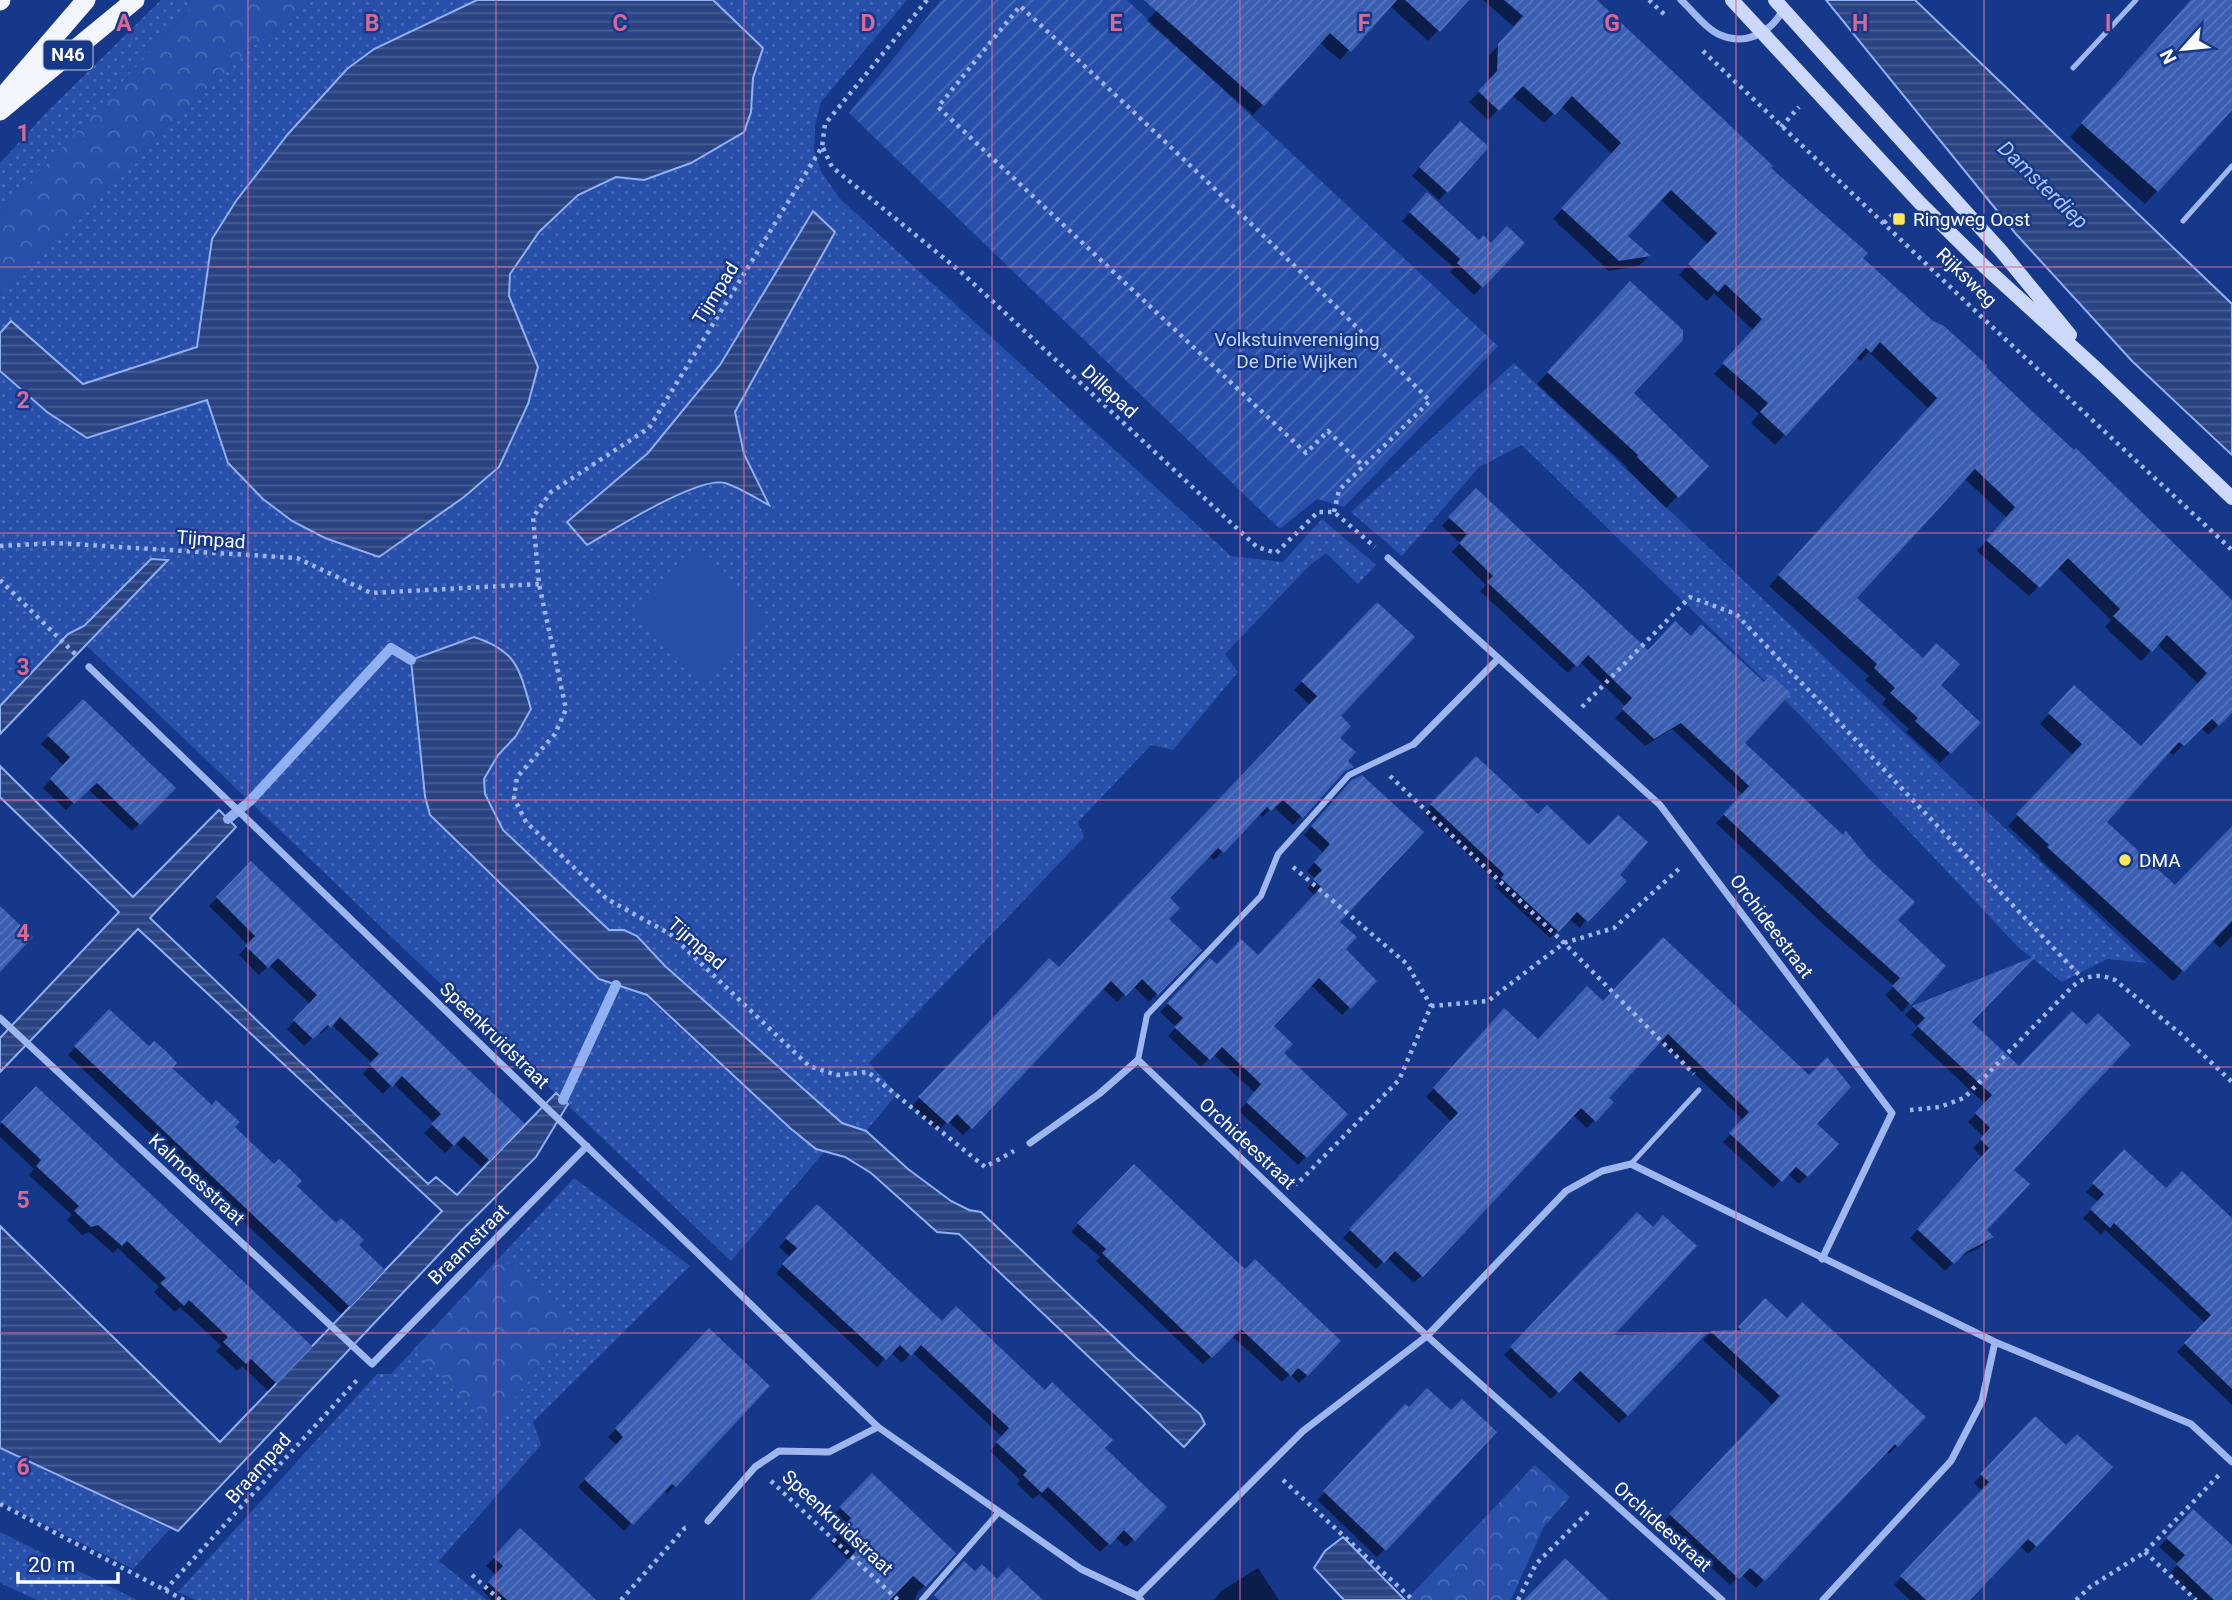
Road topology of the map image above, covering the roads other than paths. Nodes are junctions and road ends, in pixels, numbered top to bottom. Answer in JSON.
{"nodes":[{"id":1,"x":86,"y":0,"type":"edge"},
{"id":2,"x":135,"y":0,"type":"edge"},
{"id":3,"x":1681,"y":0,"type":"edge"},
{"id":4,"x":1732,"y":0,"type":"edge"},
{"id":5,"x":2136,"y":0,"type":"edge"},
{"id":6,"x":1779,"y":4,"type":"edge"},
{"id":7,"x":1763,"y":33,"type":"junction"},
{"id":8,"x":2073,"y":68,"type":"dead end"},
{"id":9,"x":0,"y":100,"type":"edge"},
{"id":10,"x":0,"y":111,"type":"edge"},
{"id":11,"x":2232,"y":166,"type":"edge"},
{"id":12,"x":2183,"y":221,"type":"dead end"},
{"id":13,"x":2100,"y":372,"type":"junction"},
{"id":14,"x":2232,"y":498,"type":"edge"},
{"id":15,"x":1388,"y":558,"type":"road end"},
{"id":16,"x":1497,"y":660,"type":"junction"},
{"id":17,"x":89,"y":667,"type":"road end"},
{"id":18,"x":1414,"y":744,"type":"joint"},
{"id":19,"x":0,"y":1018,"type":"edge"},
{"id":20,"x":1138,"y":1060,"type":"junction"},
{"id":21,"x":1699,"y":1090,"type":"road end"},
{"id":22,"x":1030,"y":1143,"type":"road end"},
{"id":23,"x":587,"y":1146,"type":"junction"},
{"id":24,"x":1631,"y":1164,"type":"junction"},
{"id":25,"x":1822,"y":1259,"type":"junction"},
{"id":26,"x":1427,"y":1336,"type":"junction"},
{"id":27,"x":1995,"y":1342,"type":"junction"},
{"id":28,"x":372,"y":1364,"type":"joint"},
{"id":29,"x":878,"y":1427,"type":"junction"},
{"id":30,"x":2232,"y":1462,"type":"edge"},
{"id":31,"x":999,"y":1512,"type":"junction"},
{"id":32,"x":708,"y":1521,"type":"road end"},
{"id":33,"x":1139,"y":1598,"type":"edge"},
{"id":34,"x":922,"y":1600,"type":"edge"},
{"id":35,"x":1722,"y":1600,"type":"edge"},
{"id":36,"x":1823,"y":1600,"type":"edge"}],
"edges":[{"from":1,"to":9,"type":"highway","number":"N46"},
{"from":2,"to":10,"type":"highway","number":"N46"},
{"from":3,"to":7,"type":"street"},
{"from":4,"to":7,"type":"main road","name":"Rijksweg"},
{"from":5,"to":8,"type":"lane"},
{"from":6,"to":7,"type":"street","name":"Rijksweg"},
{"from":6,"to":13,"type":"main road","name":"Rijksweg"},
{"from":7,"to":13,"type":"main road","name":"Rijksweg"},
{"from":11,"to":12,"type":"lane"},
{"from":13,"to":14,"type":"main road","name":"Rijksweg"},
{"from":15,"to":16,"type":"street","name":"Orchideestraat"},
{"from":16,"to":18,"type":"street"},
{"from":16,"to":25,"type":"street","name":"Orchideestraat"},
{"from":17,"to":23,"type":"street","name":"Speenkruidstraat"},
{"from":18,"to":20,"type":"street"},
{"from":19,"to":28,"type":"street","name":"Kalmoesstraat"},
{"from":20,"to":22,"type":"street"},
{"from":20,"to":26,"type":"street","name":"Orchideestraat"},
{"from":21,"to":24,"type":"lane"},
{"from":23,"to":28,"type":"street","name":"Braamstraat"},
{"from":23,"to":29,"type":"street","name":"Speenkruidstraat"},
{"from":24,"to":25,"type":"street"},
{"from":24,"to":26,"type":"street"},
{"from":25,"to":27,"type":"street"},
{"from":26,"to":33,"type":"street"},
{"from":26,"to":35,"type":"street","name":"Orchideestraat"},
{"from":27,"to":30,"type":"street"},
{"from":27,"to":36,"type":"street"},
{"from":29,"to":31,"type":"street","name":"Speenkruidstraat"},
{"from":29,"to":32,"type":"street","name":"Speenkruidstraat"},
{"from":31,"to":33,"type":"street","name":"Speenkruidstraat"},
{"from":31,"to":34,"type":"street"}]}
